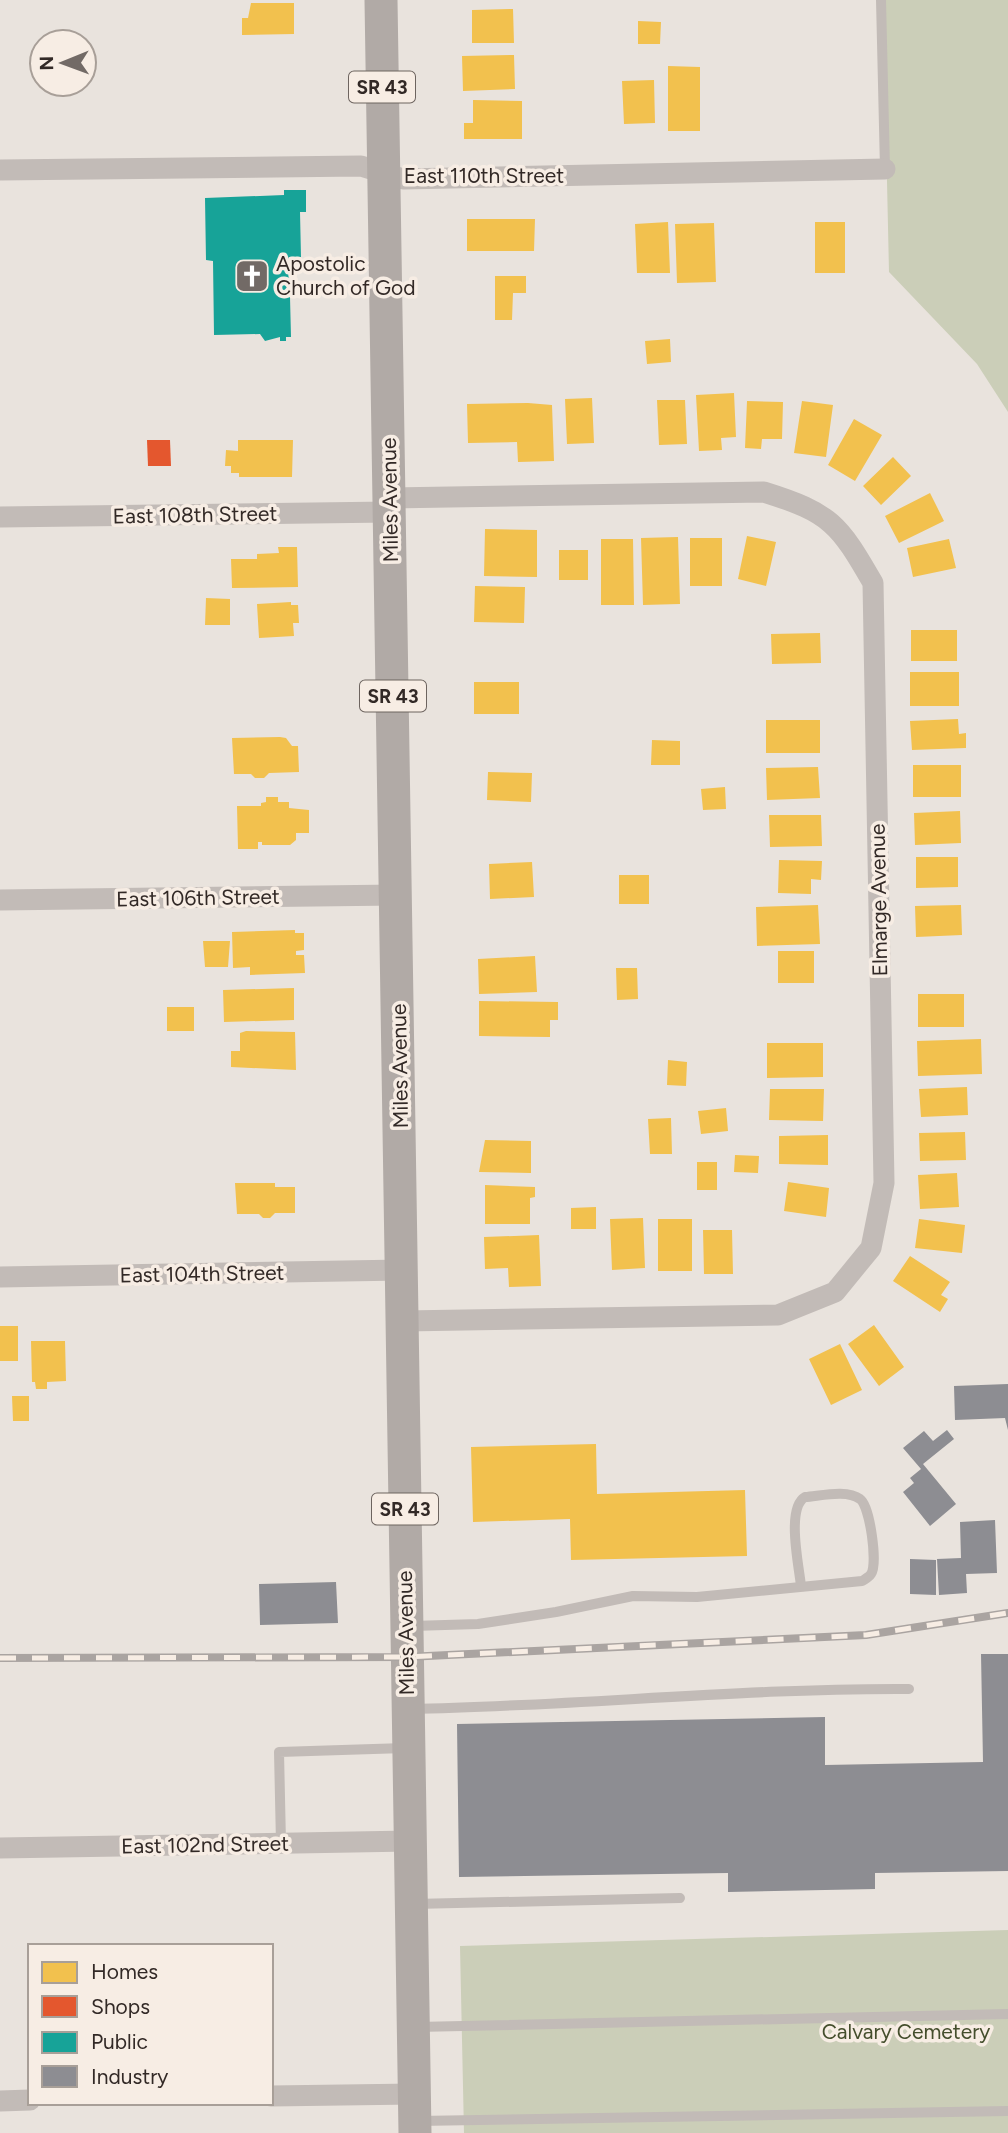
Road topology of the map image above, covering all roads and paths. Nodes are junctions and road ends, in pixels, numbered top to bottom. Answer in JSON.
{"nodes":[{"id":1,"x":381,"y":0,"type":"edge"},
{"id":2,"x":881,"y":0,"type":"edge"},
{"id":3,"x":885,"y":169,"type":"joint"},
{"id":4,"x":0,"y":170,"type":"edge"},
{"id":5,"x":384,"y":174,"type":"junction"},
{"id":6,"x":390,"y":505,"type":"junction"},
{"id":7,"x":0,"y":517,"type":"edge"},
{"id":8,"x":397,"y":895,"type":"junction"},
{"id":9,"x":0,"y":900,"type":"edge"},
{"id":10,"x":403,"y":1270,"type":"junction"},
{"id":11,"x":0,"y":1278,"type":"edge"},
{"id":12,"x":404,"y":1321,"type":"junction"},
{"id":13,"x":801,"y":1587,"type":"junction"},
{"id":14,"x":406,"y":1626,"type":"junction"},
{"id":15,"x":909,"y":1689,"type":"dead end"},
{"id":16,"x":407,"y":1709,"type":"junction"},
{"id":17,"x":408,"y":1748,"type":"junction"},
{"id":18,"x":410,"y":1842,"type":"junction"},
{"id":19,"x":281,"y":1843,"type":"junction"},
{"id":20,"x":0,"y":1848,"type":"edge"},
{"id":21,"x":680,"y":1898,"type":"dead end"},
{"id":22,"x":411,"y":1904,"type":"junction"},
{"id":23,"x":1008,"y":2014,"type":"edge"},
{"id":24,"x":413,"y":2027,"type":"junction"},
{"id":25,"x":273,"y":2096,"type":"edge"},
{"id":26,"x":28,"y":2100,"type":"edge"},
{"id":27,"x":0,"y":2101,"type":"edge"},
{"id":28,"x":1008,"y":2111,"type":"edge"},
{"id":29,"x":415,"y":2116,"type":"edge"}],
"edges":[{"from":1,"to":5,"type":"main road","name":"Miles Avenue","number":"SR 43"},
{"from":2,"to":3,"type":"lane"},
{"from":3,"to":5,"type":"street","name":"East 110th Street"},
{"from":4,"to":5,"type":"street","name":"East 110th Street"},
{"from":5,"to":6,"type":"main road","name":"Miles Avenue","number":"SR 43"},
{"from":6,"to":7,"type":"street","name":"East 108th Street"},
{"from":6,"to":8,"type":"main road","name":"Miles Avenue","number":"SR 43"},
{"from":6,"to":12,"type":"street","name":"Elmarge Avenue"},
{"from":8,"to":9,"type":"street","name":"East 106th Street"},
{"from":8,"to":10,"type":"main road","name":"Miles Avenue","number":"SR 43"},
{"from":10,"to":11,"type":"street","name":"East 104th Street"},
{"from":10,"to":12,"type":"main road","name":"Miles Avenue","number":"SR 43"},
{"from":12,"to":14,"type":"main road","name":"Miles Avenue","number":"SR 43"},
{"from":13,"to":13,"type":"lane"},
{"from":13,"to":14,"type":"lane"},
{"from":14,"to":16,"type":"main road","name":"Miles Avenue","number":"SR 43"},
{"from":15,"to":16,"type":"lane"},
{"from":16,"to":17,"type":"main road","name":"Miles Avenue","number":"SR 43"},
{"from":17,"to":18,"type":"main road","name":"Miles Avenue","number":"SR 43"},
{"from":17,"to":19,"type":"lane"},
{"from":18,"to":19,"type":"street","name":"East 102nd Street"},
{"from":18,"to":22,"type":"main road","name":"Miles Avenue","number":"SR 43"},
{"from":19,"to":20,"type":"street","name":"East 102nd Street"},
{"from":21,"to":22,"type":"lane"},
{"from":22,"to":24,"type":"main road","name":"Miles Avenue","number":"SR 43"},
{"from":23,"to":24,"type":"lane"},
{"from":24,"to":29,"type":"main road","name":"Miles Avenue","number":"SR 43"},
{"from":25,"to":29,"type":"street"},
{"from":26,"to":27,"type":"street"},
{"from":28,"to":29,"type":"lane"}]}
